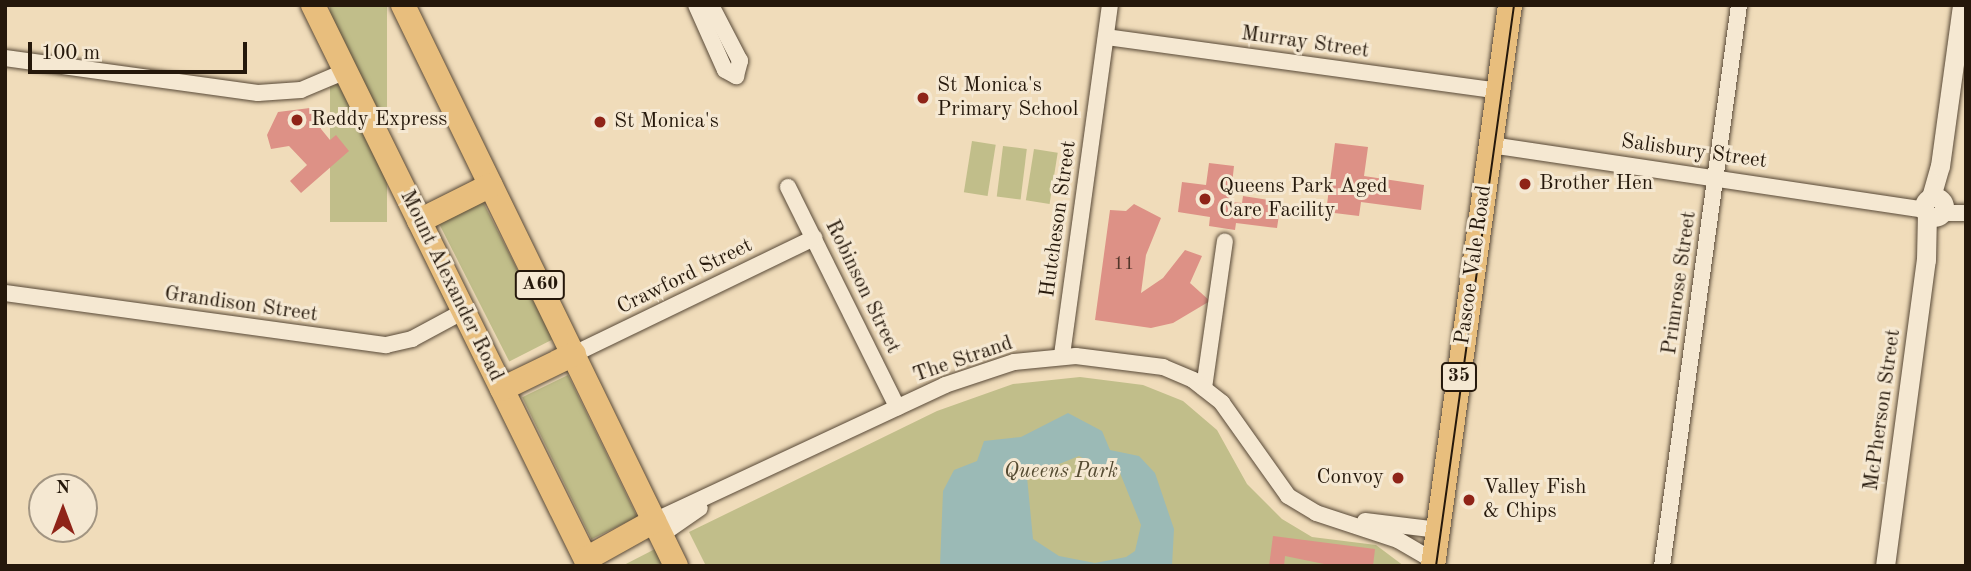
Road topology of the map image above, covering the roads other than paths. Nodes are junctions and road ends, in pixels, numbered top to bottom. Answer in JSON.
{"nodes":[{"id":1,"x":313,"y":5,"type":"edge"},
{"id":2,"x":403,"y":5,"type":"edge"},
{"id":3,"x":696,"y":5,"type":"edge"},
{"id":4,"x":711,"y":5,"type":"edge"},
{"id":5,"x":1110,"y":5,"type":"edge"},
{"id":6,"x":1510,"y":5,"type":"edge"},
{"id":7,"x":1739,"y":5,"type":"edge"},
{"id":8,"x":1962,"y":5,"type":"edge"},
{"id":9,"x":1106,"y":37,"type":"junction"},
{"id":10,"x":5,"y":58,"type":"edge"},
{"id":11,"x":346,"y":71,"type":"junction"},
{"id":12,"x":1498,"y":91,"type":"junction"},
{"id":13,"x":1491,"y":145,"type":"junction"},
{"id":14,"x":1715,"y":176,"type":"junction"},
{"id":15,"x":491,"y":185,"type":"junction"},
{"id":16,"x":788,"y":187,"type":"dead end"},
{"id":17,"x":1934,"y":207,"type":"junction"},
{"id":18,"x":1966,"y":212,"type":"edge"},
{"id":19,"x":419,"y":221,"type":"junction"},
{"id":20,"x":814,"y":237,"type":"junction"},
{"id":21,"x":1224,"y":241,"type":"dead end"},
{"id":22,"x":5,"y":293,"type":"edge"},
{"id":23,"x":464,"y":312,"type":"junction"},
{"id":24,"x":574,"y":354,"type":"junction"},
{"id":25,"x":1062,"y":355,"type":"junction"},
{"id":26,"x":1205,"y":388,"type":"junction"},
{"id":27,"x":502,"y":389,"type":"junction"},
{"id":28,"x":897,"y":407,"type":"junction"},
{"id":29,"x":1342,"y":519,"type":"junction"},
{"id":30,"x":658,"y":528,"type":"junction"},
{"id":31,"x":1438,"y":530,"type":"junction"},
{"id":32,"x":1434,"y":563,"type":"edge"},
{"id":33,"x":593,"y":564,"type":"edge"},
{"id":34,"x":676,"y":566,"type":"edge"},
{"id":35,"x":1662,"y":566,"type":"edge"},
{"id":36,"x":1885,"y":566,"type":"edge"}],
"edges":[{"from":1,"to":11,"type":"main road","name":"Mount Alexander Road"},
{"from":2,"to":15,"type":"main road","number":"A60"},
{"from":3,"to":4,"type":"street"},
{"from":5,"to":9,"type":"street","name":"Hutcheson Street"},
{"from":6,"to":12,"type":"main road","name":"Pascoe Vale Road","number":"35"},
{"from":7,"to":14,"type":"street","name":"Primrose Street"},
{"from":8,"to":17,"type":"street","name":"McPherson Street"},
{"from":9,"to":12,"type":"street","name":"Murray Street"},
{"from":9,"to":25,"type":"street","name":"Hutcheson Street"},
{"from":10,"to":11,"type":"street"},
{"from":11,"to":19,"type":"main road","name":"Mount Alexander Road"},
{"from":12,"to":13,"type":"main road","name":"Pascoe Vale Road","number":"35"},
{"from":13,"to":14,"type":"street","name":"Salisbury Street"},
{"from":13,"to":31,"type":"main road","name":"Pascoe Vale Road","number":"35"},
{"from":14,"to":17,"type":"street","name":"Salisbury Street"},
{"from":14,"to":35,"type":"street","name":"Primrose Street"},
{"from":15,"to":19,"type":"main road"},
{"from":15,"to":24,"type":"main road","number":"A60"},
{"from":16,"to":20,"type":"street","name":"Robinson Street"},
{"from":17,"to":18,"type":"street","name":"Salisbury Street"},
{"from":17,"to":36,"type":"street","name":"McPherson Street"},
{"from":19,"to":23,"type":"main road","name":"Mount Alexander Road"},
{"from":20,"to":24,"type":"street","name":"Crawford Street"},
{"from":20,"to":28,"type":"street","name":"Robinson Street"},
{"from":21,"to":26,"type":"street"},
{"from":22,"to":23,"type":"street","name":"Grandison Street"},
{"from":23,"to":27,"type":"main road","name":"Mount Alexander Road"},
{"from":24,"to":27,"type":"main road"},
{"from":24,"to":30,"type":"main road","number":"A60"},
{"from":25,"to":26,"type":"street","name":"The Strand"},
{"from":25,"to":28,"type":"street","name":"The Strand"},
{"from":26,"to":29,"type":"street","name":"The Strand"},
{"from":27,"to":33,"type":"main road","name":"Mount Alexander Road"},
{"from":28,"to":30,"type":"street","name":"The Strand"},
{"from":29,"to":31,"type":"street","name":"The Strand"},
{"from":29,"to":32,"type":"street","name":"The Strand"},
{"from":30,"to":33,"type":"main road"},
{"from":30,"to":34,"type":"main road","number":"A60"},
{"from":31,"to":32,"type":"main road","name":"Pascoe Vale Road","number":"35"}]}
